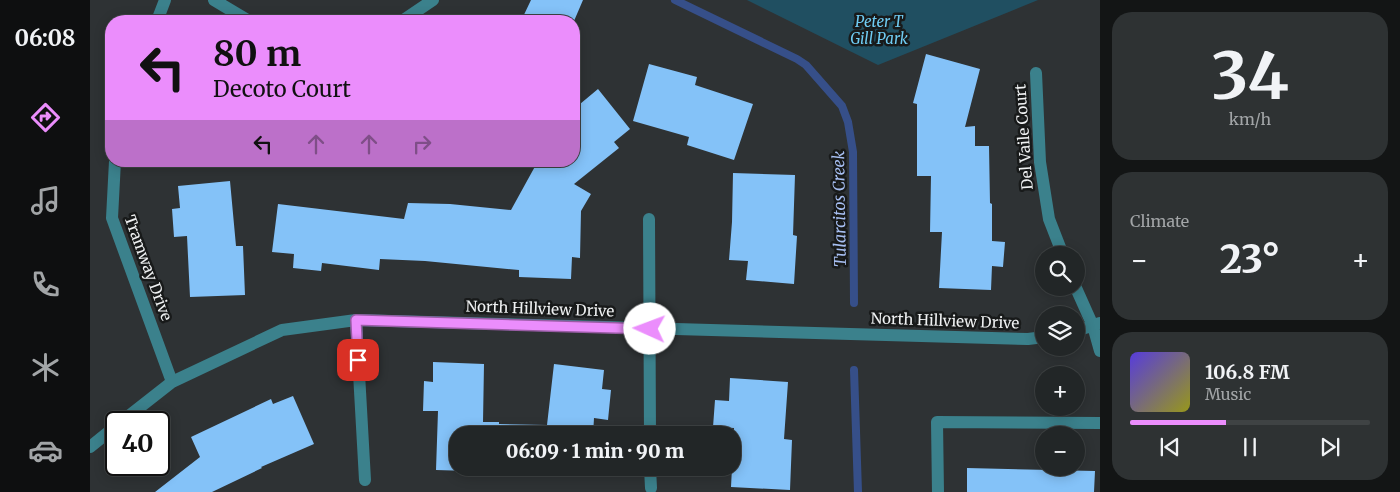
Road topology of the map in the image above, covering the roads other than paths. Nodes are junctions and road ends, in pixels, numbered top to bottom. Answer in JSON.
{"nodes":[{"id":1,"x":165,"y":0,"type":"edge"},
{"id":2,"x":214,"y":0,"type":"edge"},
{"id":3,"x":433,"y":0,"type":"edge"},
{"id":4,"x":159,"y":15,"type":"edge"},
{"id":5,"x":239,"y":15,"type":"edge"},
{"id":6,"x":411,"y":15,"type":"edge"},
{"id":7,"x":1036,"y":73,"type":"dead end"},
{"id":8,"x":115,"y":167,"type":"edge"},
{"id":9,"x":650,"y":219,"type":"dead end"},
{"id":10,"x":1060,"y":246,"type":"edge"},
{"id":11,"x":1080,"y":296,"type":"edge"},
{"id":12,"x":356,"y":320,"type":"junction"},
{"id":13,"x":1096,"y":325,"type":"edge"},
{"id":14,"x":650,"y":329,"type":"junction"},
{"id":15,"x":1035,"y":338,"type":"edge"},
{"id":16,"x":1100,"y":351,"type":"edge"},
{"id":17,"x":172,"y":382,"type":"junction"},
{"id":18,"x":135,"y":411,"type":"edge"},
{"id":19,"x":1100,"y":423,"type":"edge"},
{"id":20,"x":650,"y":426,"type":"edge"},
{"id":21,"x":105,"y":435,"type":"edge"},
{"id":22,"x":90,"y":447,"type":"edge"},
{"id":23,"x":650,"y":476,"type":"edge"},
{"id":24,"x":365,"y":480,"type":"dead end"},
{"id":25,"x":650,"y":488,"type":"dead end"},
{"id":26,"x":938,"y":492,"type":"edge"}],
"edges":[{"from":1,"to":4,"type":"street"},
{"from":2,"to":5,"type":"street"},
{"from":3,"to":6,"type":"street"},
{"from":7,"to":10,"type":"street","name":"Del Vaile Court"},
{"from":8,"to":17,"type":"street","name":"Tramway Drive"},
{"from":9,"to":14,"type":"street"},
{"from":11,"to":13,"type":"street"},
{"from":12,"to":14,"type":"street","name":"North Hillview Drive"},
{"from":12,"to":17,"type":"street","name":"North Hillview Drive"},
{"from":12,"to":24,"type":"street"},
{"from":13,"to":16,"type":"street"},
{"from":14,"to":15,"type":"street","name":"North Hillview Drive"},
{"from":14,"to":20,"type":"street"},
{"from":17,"to":18,"type":"street","name":"North Hillview Drive"},
{"from":19,"to":26,"type":"street"},
{"from":21,"to":22,"type":"street"},
{"from":23,"to":25,"type":"street"}]}
